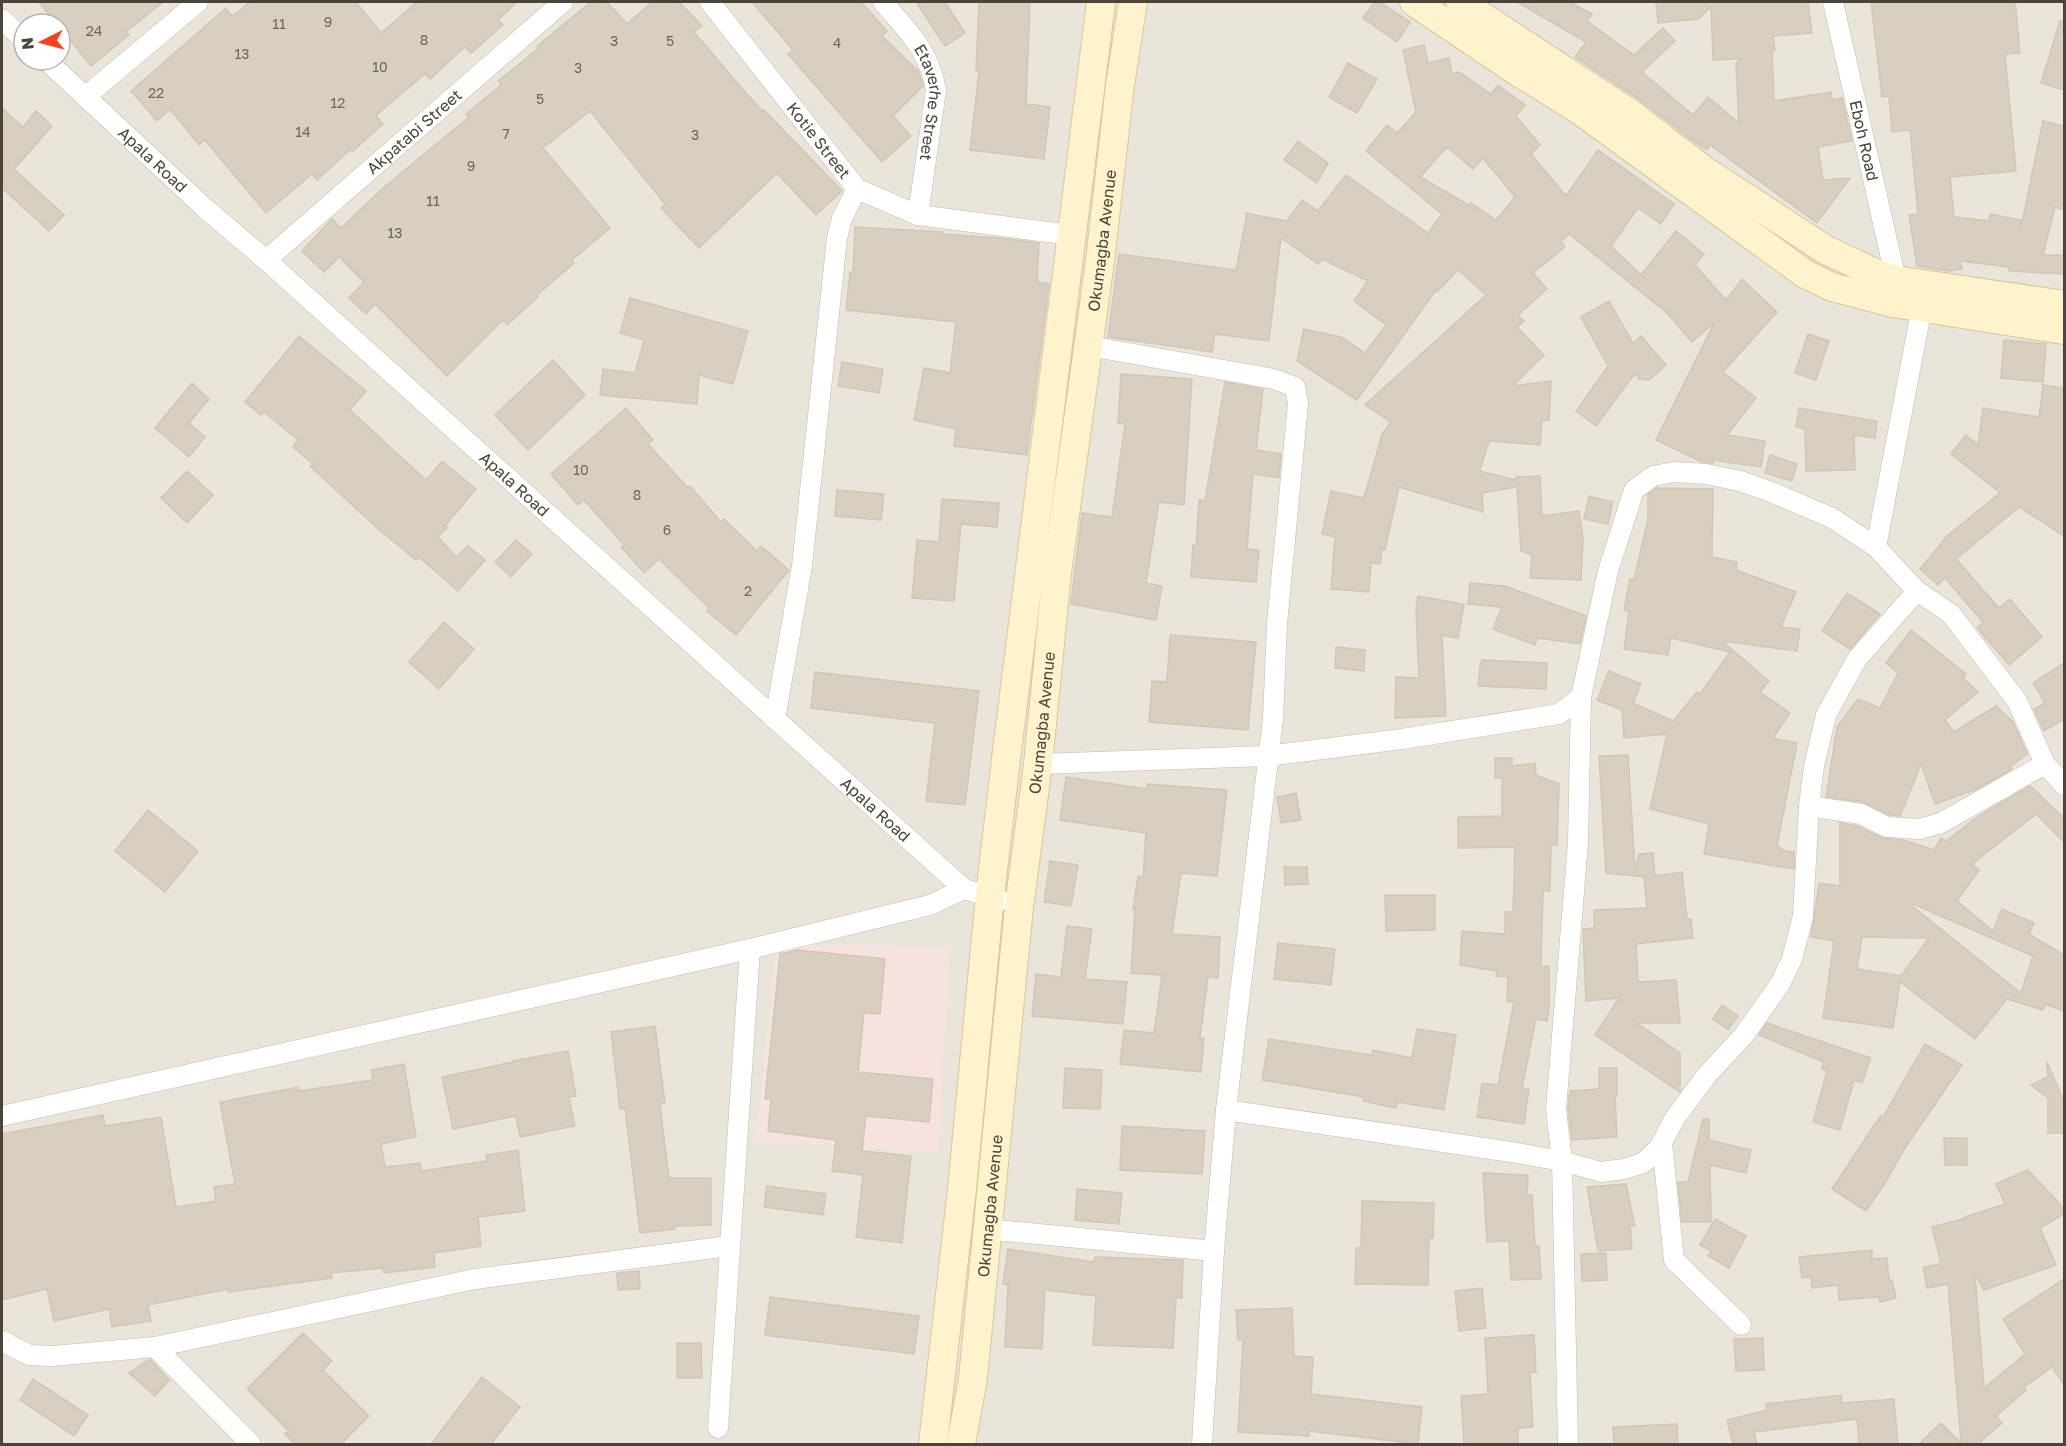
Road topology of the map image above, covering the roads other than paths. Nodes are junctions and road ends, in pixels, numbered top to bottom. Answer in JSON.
{"nodes":[{"id":1,"x":198,"y":2,"type":"edge"},
{"id":2,"x":563,"y":2,"type":"edge"},
{"id":3,"x":710,"y":2,"type":"edge"},
{"id":4,"x":883,"y":2,"type":"edge"},
{"id":5,"x":1101,"y":2,"type":"edge"},
{"id":6,"x":1133,"y":2,"type":"edge"},
{"id":7,"x":1414,"y":2,"type":"edge"},
{"id":8,"x":1460,"y":2,"type":"edge"},
{"id":9,"x":1833,"y":2,"type":"edge"},
{"id":10,"x":59,"y":72,"type":"edge"},
{"id":11,"x":85,"y":97,"type":"junction"},
{"id":12,"x":857,"y":189,"type":"junction"},
{"id":13,"x":918,"y":215,"type":"junction"},
{"id":14,"x":1071,"y":235,"type":"junction"},
{"id":15,"x":266,"y":260,"type":"junction"},
{"id":16,"x":1896,"y":280,"type":"junction"},
{"id":17,"x":2064,"y":305,"type":"edge"},
{"id":18,"x":1922,"y":307,"type":"junction"},
{"id":19,"x":2064,"y":330,"type":"edge"},
{"id":20,"x":1089,"y":346,"type":"junction"},
{"id":21,"x":1876,"y":547,"type":"junction"},
{"id":22,"x":1917,"y":591,"type":"junction"},
{"id":23,"x":1581,"y":697,"type":"junction"},
{"id":24,"x":775,"y":719,"type":"junction"},
{"id":25,"x":1267,"y":756,"type":"junction"},
{"id":26,"x":1038,"y":764,"type":"junction"},
{"id":27,"x":2045,"y":764,"type":"junction"},
{"id":28,"x":2064,"y":785,"type":"edge"},
{"id":29,"x":1809,"y":807,"type":"junction"},
{"id":30,"x":977,"y":892,"type":"junction"},
{"id":31,"x":1019,"y":907,"type":"junction"},
{"id":32,"x":750,"y":949,"type":"junction"},
{"id":33,"x":1226,"y":1110,"type":"junction"},
{"id":34,"x":2,"y":1116,"type":"edge"},
{"id":35,"x":1662,"y":1143,"type":"junction"},
{"id":36,"x":1562,"y":1161,"type":"junction"},
{"id":37,"x":986,"y":1229,"type":"junction"},
{"id":38,"x":729,"y":1246,"type":"junction"},
{"id":39,"x":1214,"y":1251,"type":"junction"},
{"id":40,"x":1740,"y":1325,"type":"dead end"},
{"id":41,"x":2,"y":1341,"type":"edge"},
{"id":42,"x":154,"y":1347,"type":"junction"},
{"id":43,"x":718,"y":1428,"type":"dead end"},
{"id":44,"x":251,"y":1444,"type":"edge"},
{"id":45,"x":933,"y":1444,"type":"edge"},
{"id":46,"x":961,"y":1444,"type":"edge"},
{"id":47,"x":1202,"y":1444,"type":"edge"},
{"id":48,"x":1568,"y":1444,"type":"edge"}],
"edges":[{"from":1,"to":11,"type":"street"},
{"from":2,"to":15,"type":"street","name":"Akpatabi Street"},
{"from":3,"to":12,"type":"street","name":"Kotie Street"},
{"from":4,"to":13,"type":"street","name":"Etaverhe Street"},
{"from":5,"to":14,"type":"main road","name":"Okumagba Avenue"},
{"from":6,"to":20,"type":"main road","name":"Okumagba Avenue"},
{"from":7,"to":18,"type":"main road"},
{"from":8,"to":16,"type":"main road"},
{"from":9,"to":16,"type":"street","name":"Eboh Road"},
{"from":10,"to":11,"type":"street","name":"Apala Road"},
{"from":11,"to":15,"type":"street","name":"Apala Road"},
{"from":12,"to":13,"type":"street","name":"Kotie Street"},
{"from":12,"to":24,"type":"street"},
{"from":13,"to":14,"type":"street","name":"Kotie Street"},
{"from":14,"to":30,"type":"main road","name":"Okumagba Avenue"},
{"from":15,"to":24,"type":"street","name":"Apala Road"},
{"from":16,"to":17,"type":"main road"},
{"from":18,"to":19,"type":"main road"},
{"from":18,"to":21,"type":"street"},
{"from":20,"to":25,"type":"street"},
{"from":20,"to":26,"type":"main road","name":"Okumagba Avenue"},
{"from":21,"to":22,"type":"street"},
{"from":21,"to":23,"type":"street"},
{"from":22,"to":27,"type":"street"},
{"from":22,"to":29,"type":"street"},
{"from":23,"to":25,"type":"street"},
{"from":23,"to":36,"type":"street"},
{"from":24,"to":30,"type":"street","name":"Apala Road"},
{"from":25,"to":26,"type":"street"},
{"from":25,"to":33,"type":"street"},
{"from":26,"to":31,"type":"main road","name":"Okumagba Avenue"},
{"from":27,"to":28,"type":"street"},
{"from":27,"to":29,"type":"street"},
{"from":29,"to":35,"type":"street"},
{"from":30,"to":31,"type":"street"},
{"from":30,"to":32,"type":"street"},
{"from":30,"to":45,"type":"main road","name":"Okumagba Avenue"},
{"from":31,"to":37,"type":"main road","name":"Okumagba Avenue"},
{"from":32,"to":34,"type":"street"},
{"from":32,"to":38,"type":"street"},
{"from":33,"to":36,"type":"street"},
{"from":33,"to":39,"type":"street"},
{"from":35,"to":36,"type":"street"},
{"from":35,"to":40,"type":"street"},
{"from":36,"to":48,"type":"street"},
{"from":37,"to":39,"type":"street"},
{"from":37,"to":46,"type":"main road","name":"Okumagba Avenue"},
{"from":38,"to":42,"type":"street"},
{"from":38,"to":43,"type":"street"},
{"from":39,"to":47,"type":"street"},
{"from":41,"to":42,"type":"street"},
{"from":42,"to":44,"type":"street"}]}
